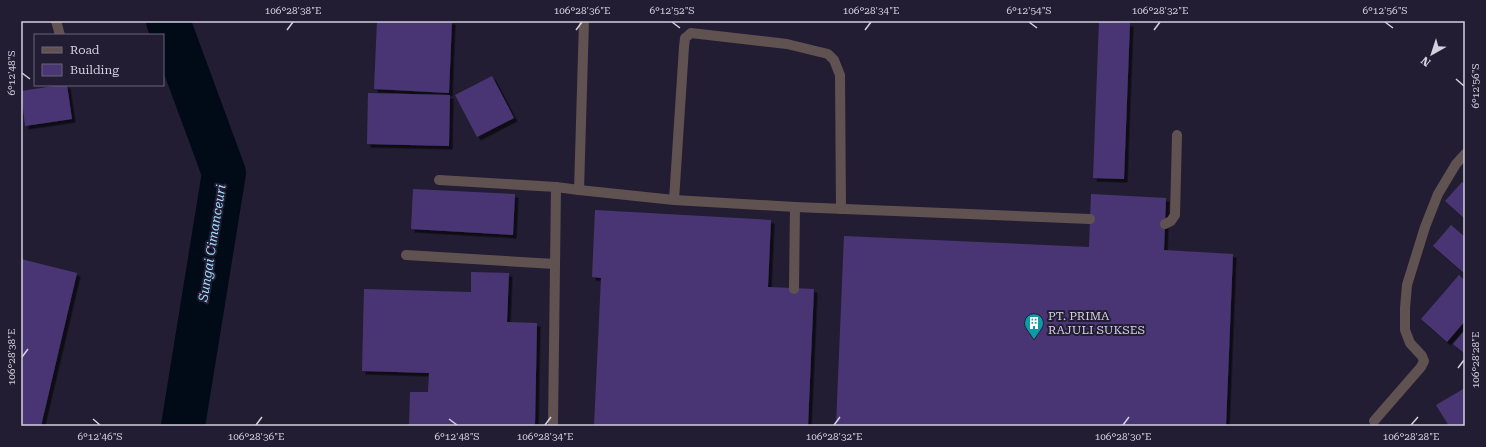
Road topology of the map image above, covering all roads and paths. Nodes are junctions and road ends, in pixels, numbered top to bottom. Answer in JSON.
{"nodes":[{"id":1,"x":56,"y":21,"type":"edge"},
{"id":2,"x":584,"y":21,"type":"edge"},
{"id":3,"x":60,"y":34,"type":"edge"},
{"id":4,"x":1177,"y":135,"type":"dead end"},
{"id":5,"x":1465,"y":154,"type":"edge"},
{"id":6,"x":439,"y":180,"type":"dead end"},
{"id":7,"x":556,"y":187,"type":"junction"},
{"id":8,"x":579,"y":190,"type":"junction"},
{"id":9,"x":674,"y":200,"type":"junction"},
{"id":10,"x":795,"y":207,"type":"junction"},
{"id":11,"x":841,"y":208,"type":"junction"},
{"id":12,"x":1090,"y":220,"type":"dead end"},
{"id":13,"x":1165,"y":224,"type":"dead end"},
{"id":14,"x":406,"y":255,"type":"dead end"},
{"id":15,"x":555,"y":264,"type":"junction"},
{"id":16,"x":794,"y":289,"type":"dead end"},
{"id":17,"x":1374,"y":421,"type":"dead end"},
{"id":18,"x":553,"y":426,"type":"edge"}],
"edges":[{"from":1,"to":3,"type":"street"},
{"from":2,"to":8,"type":"street"},
{"from":4,"to":13,"type":"street"},
{"from":5,"to":17,"type":"street"},
{"from":6,"to":7,"type":"street"},
{"from":7,"to":8,"type":"street"},
{"from":7,"to":15,"type":"street"},
{"from":8,"to":9,"type":"street"},
{"from":9,"to":10,"type":"street"},
{"from":9,"to":11,"type":"street"},
{"from":10,"to":11,"type":"street"},
{"from":10,"to":16,"type":"street"},
{"from":11,"to":12,"type":"street"},
{"from":14,"to":15,"type":"street"},
{"from":15,"to":18,"type":"street"}]}
